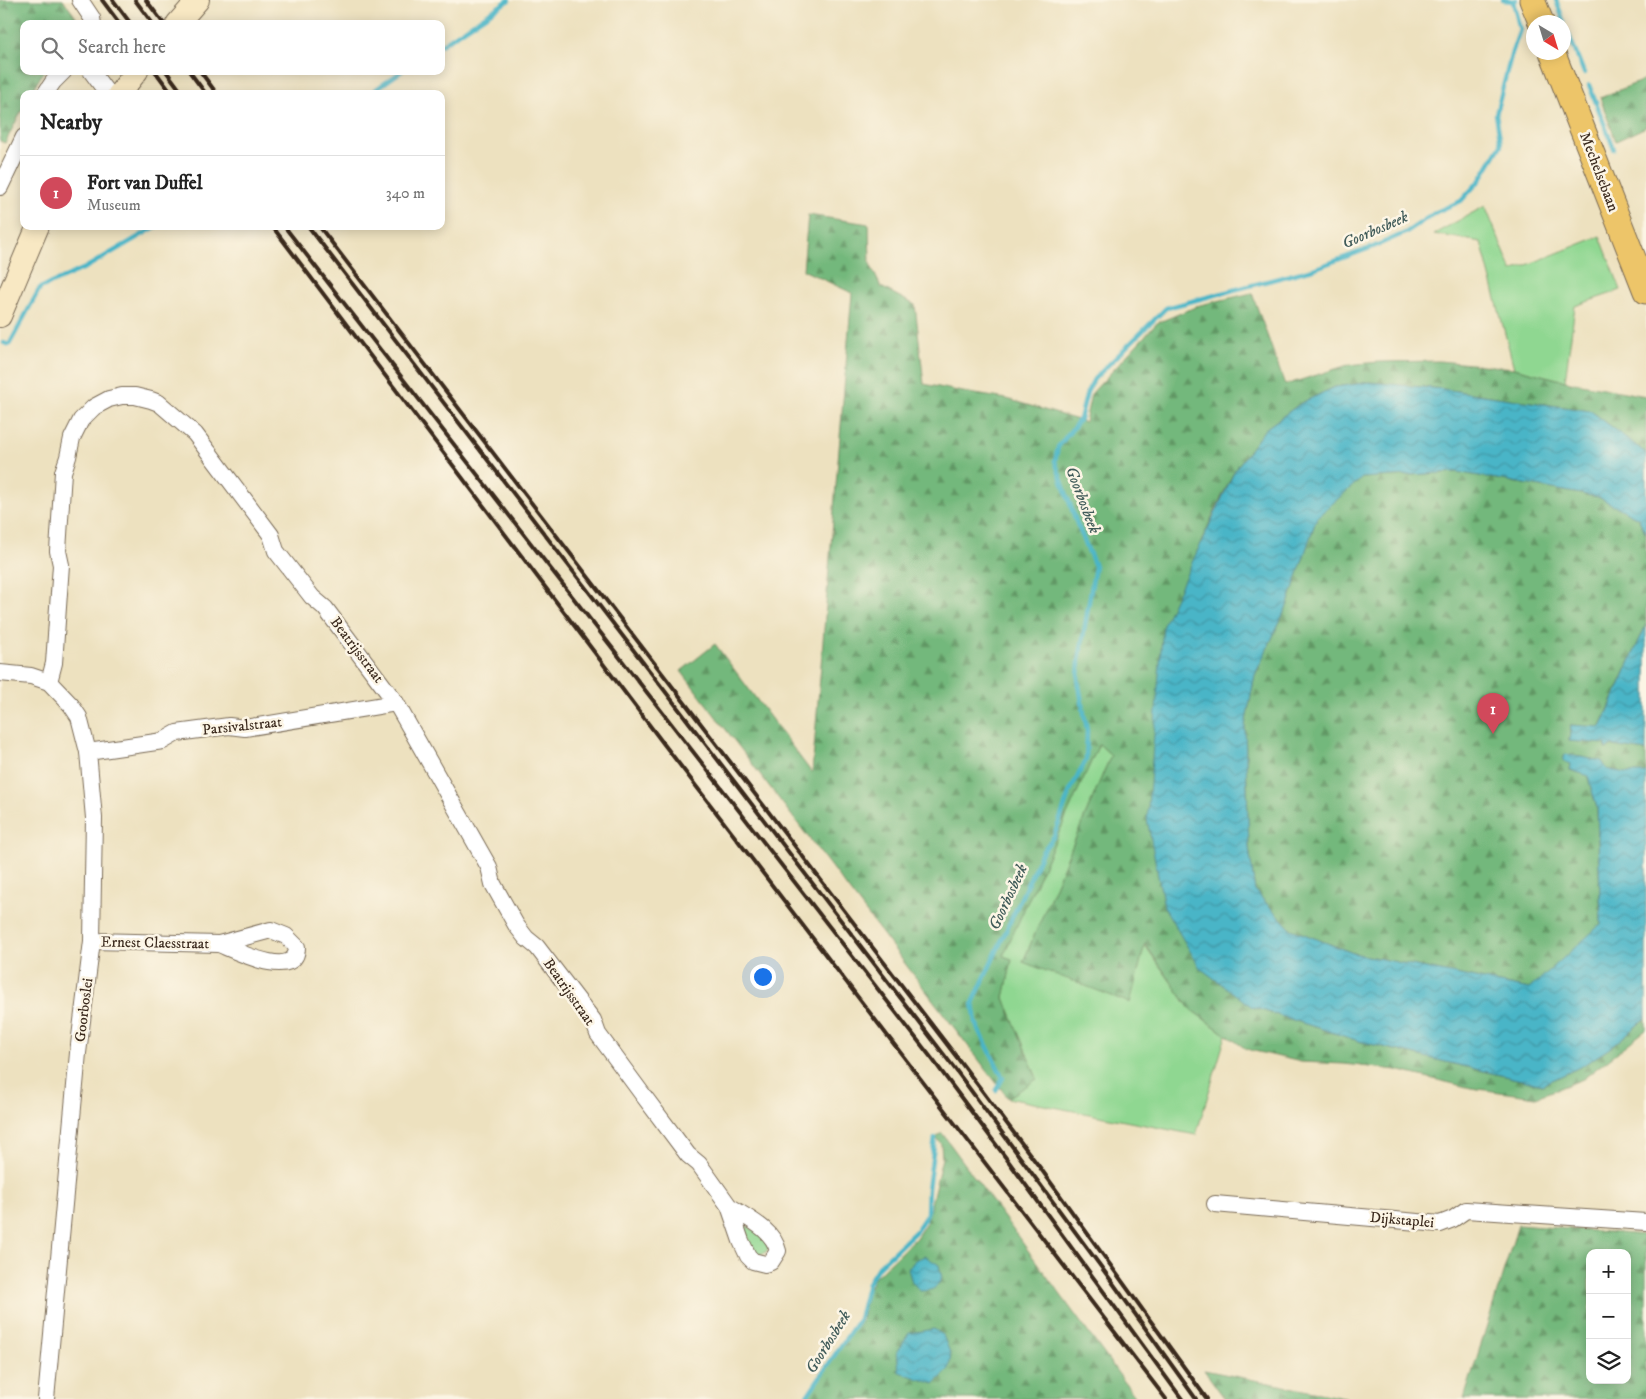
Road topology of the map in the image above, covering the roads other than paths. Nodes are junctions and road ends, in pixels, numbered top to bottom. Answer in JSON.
{"nodes":[{"id":1,"x":80,"y":0,"type":"edge"},
{"id":2,"x":1532,"y":0,"type":"edge"},
{"id":3,"x":1538,"y":15,"type":"edge"},
{"id":4,"x":93,"y":20,"type":"edge"},
{"id":5,"x":1555,"y":60,"type":"edge"},
{"id":6,"x":60,"y":75,"type":"edge"},
{"id":7,"x":94,"y":75,"type":"edge"},
{"id":8,"x":134,"y":75,"type":"edge"},
{"id":9,"x":48,"y":90,"type":"edge"},
{"id":10,"x":105,"y":90,"type":"edge"},
{"id":11,"x":122,"y":90,"type":"edge"},
{"id":12,"x":20,"y":145,"type":"edge"},
{"id":13,"x":0,"y":187,"type":"edge"},
{"id":14,"x":36,"y":230,"type":"edge"},
{"id":15,"x":1646,"y":291,"type":"edge"},
{"id":16,"x":0,"y":316,"type":"edge"},
{"id":17,"x":0,"y":673,"type":"edge"},
{"id":18,"x":49,"y":682,"type":"junction"},
{"id":19,"x":396,"y":703,"type":"junction"},
{"id":20,"x":88,"y":752,"type":"junction"},
{"id":21,"x":92,"y":941,"type":"junction"},
{"id":22,"x":219,"y":944,"type":"dead end"},
{"id":23,"x":1215,"y":1204,"type":"dead end"},
{"id":24,"x":730,"y":1206,"type":"dead end"},
{"id":25,"x":1646,"y":1222,"type":"edge"},
{"id":26,"x":46,"y":1399,"type":"edge"}],
"edges":[{"from":1,"to":4,"type":"street"},
{"from":2,"to":3,"type":"main road"},
{"from":5,"to":15,"type":"main road","name":"Mechelsebaan"},
{"from":6,"to":9,"type":"street"},
{"from":7,"to":10,"type":"street"},
{"from":8,"to":11,"type":"street"},
{"from":12,"to":13,"type":"street"},
{"from":14,"to":16,"type":"street"},
{"from":17,"to":18,"type":"street"},
{"from":18,"to":19,"type":"street","name":"Beatrijsstraat"},
{"from":18,"to":20,"type":"street","name":"Goorboslei"},
{"from":19,"to":20,"type":"street","name":"Parsivalstraat"},
{"from":19,"to":24,"type":"street","name":"Beatrijsstraat"},
{"from":20,"to":21,"type":"street","name":"Goorboslei"},
{"from":21,"to":22,"type":"street","name":"Ernest Claesstraat"},
{"from":21,"to":26,"type":"street","name":"Goorboslei"},
{"from":23,"to":25,"type":"street","name":"Dijkstaplei"}]}
